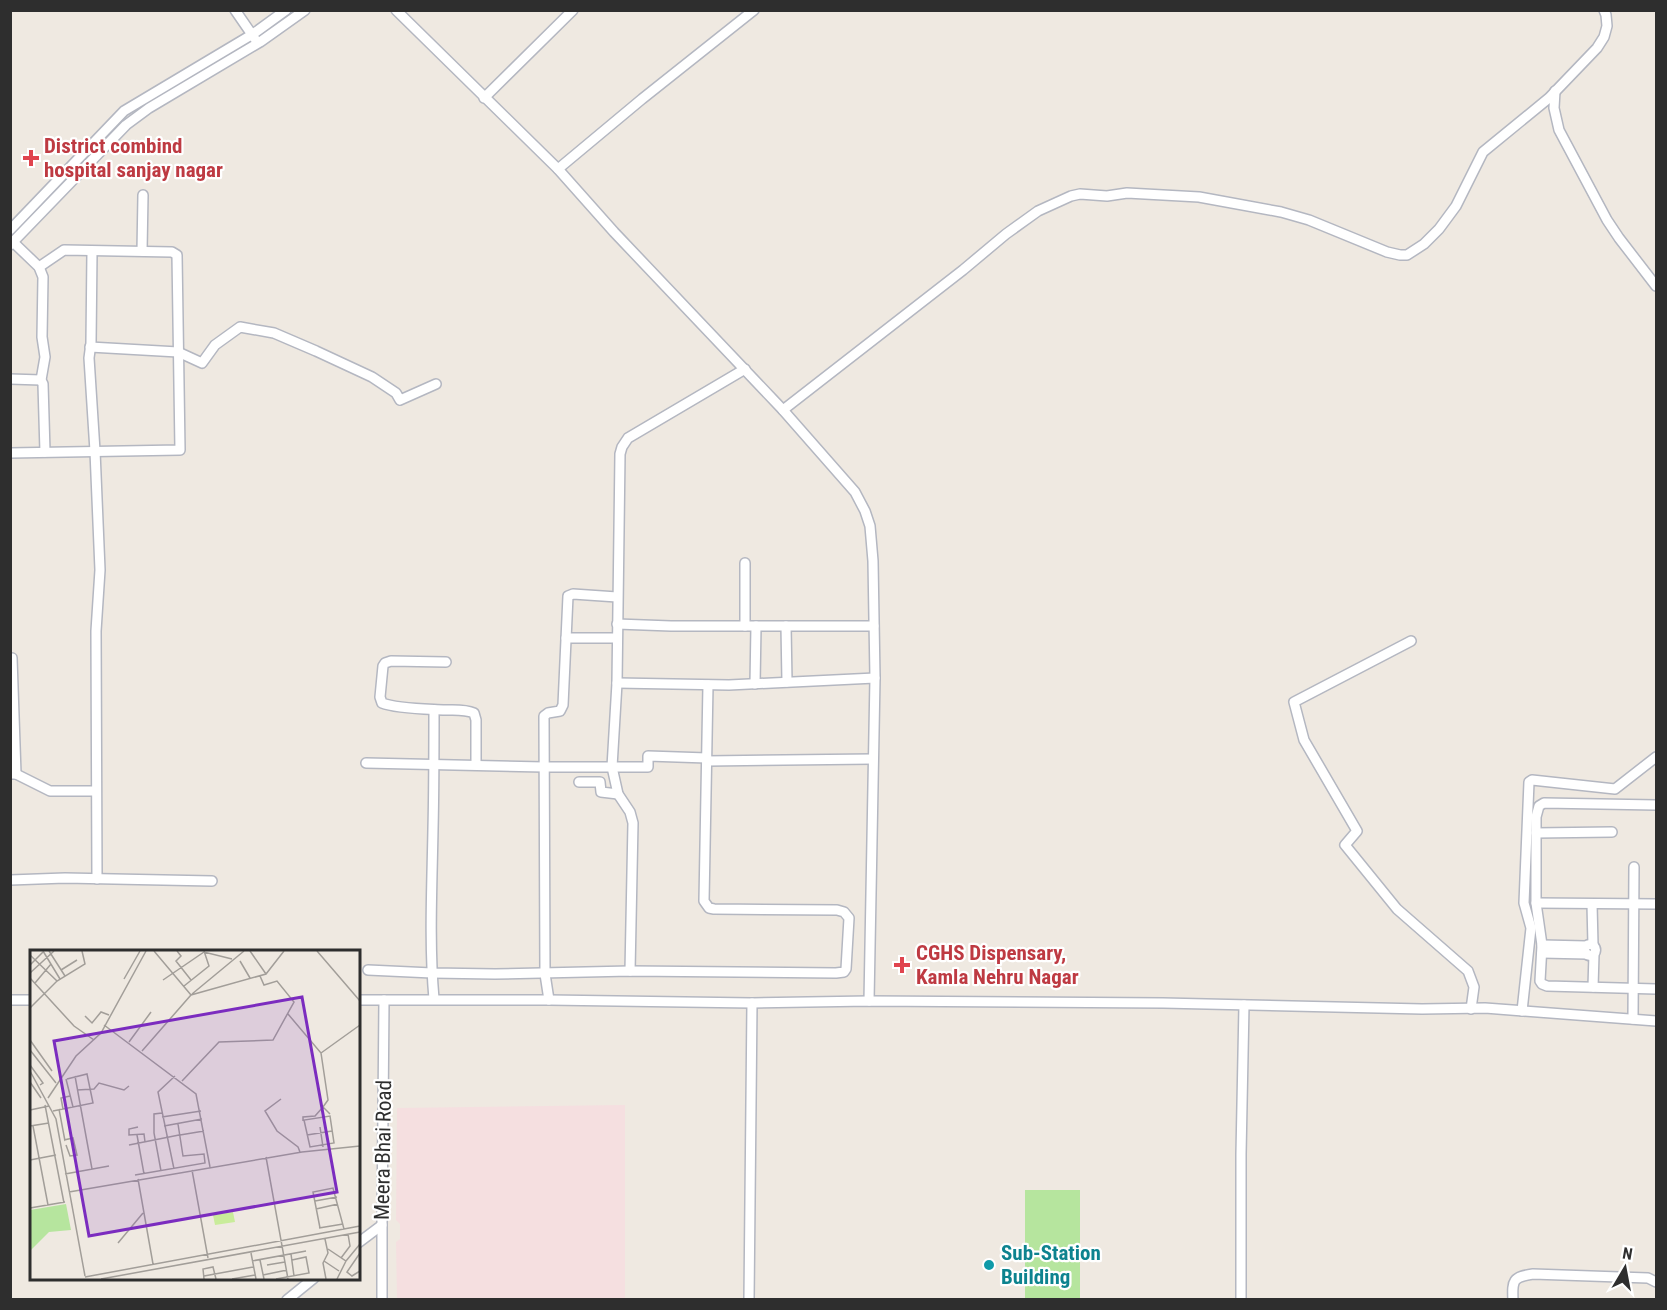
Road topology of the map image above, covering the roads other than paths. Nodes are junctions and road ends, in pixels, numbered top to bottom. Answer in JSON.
{"nodes":[{"id":1,"x":234,"y":10,"type":"edge"},
{"id":2,"x":286,"y":10,"type":"edge"},
{"id":3,"x":305,"y":10,"type":"edge"},
{"id":4,"x":396,"y":10,"type":"edge"},
{"id":5,"x":573,"y":10,"type":"edge"},
{"id":6,"x":754,"y":10,"type":"edge"},
{"id":7,"x":1604,"y":10,"type":"edge"},
{"id":8,"x":255,"y":39,"type":"junction"},
{"id":9,"x":1555,"y":92,"type":"junction"},
{"id":10,"x":484,"y":98,"type":"junction"},
{"id":11,"x":1539,"y":105,"type":"junction"},
{"id":12,"x":1554,"y":108,"type":"junction"},
{"id":13,"x":558,"y":169,"type":"junction"},
{"id":14,"x":143,"y":195,"type":"dead end"},
{"id":15,"x":10,"y":230,"type":"edge"},
{"id":16,"x":12,"y":244,"type":"edge"},
{"id":17,"x":142,"y":251,"type":"junction"},
{"id":18,"x":92,"y":252,"type":"junction"},
{"id":19,"x":39,"y":267,"type":"junction"},
{"id":20,"x":1656,"y":286,"type":"edge"},
{"id":21,"x":90,"y":347,"type":"junction"},
{"id":22,"x":178,"y":352,"type":"junction"},
{"id":23,"x":745,"y":369,"type":"junction"},
{"id":24,"x":10,"y":379,"type":"edge"},
{"id":25,"x":41,"y":380,"type":"junction"},
{"id":26,"x":436,"y":384,"type":"dead end"},
{"id":27,"x":783,"y":410,"type":"junction"},
{"id":28,"x":95,"y":451,"type":"junction"},
{"id":29,"x":45,"y":452,"type":"junction"},
{"id":30,"x":10,"y":453,"type":"edge"},
{"id":31,"x":745,"y":563,"type":"dead end"},
{"id":32,"x":617,"y":597,"type":"junction"},
{"id":33,"x":617,"y":624,"type":"junction"},
{"id":34,"x":745,"y":626,"type":"junction"},
{"id":35,"x":756,"y":626,"type":"junction"},
{"id":36,"x":786,"y":626,"type":"junction"},
{"id":37,"x":874,"y":626,"type":"junction"},
{"id":38,"x":566,"y":638,"type":"junction"},
{"id":39,"x":617,"y":638,"type":"junction"},
{"id":40,"x":1411,"y":640,"type":"dead end"},
{"id":41,"x":10,"y":658,"type":"edge"},
{"id":42,"x":446,"y":662,"type":"dead end"},
{"id":43,"x":875,"y":678,"type":"junction"},
{"id":44,"x":787,"y":682,"type":"junction"},
{"id":45,"x":617,"y":683,"type":"junction"},
{"id":46,"x":755,"y":684,"type":"junction"},
{"id":47,"x":708,"y":685,"type":"junction"},
{"id":48,"x":434,"y":710,"type":"junction"},
{"id":49,"x":1656,"y":757,"type":"edge"},
{"id":50,"x":873,"y":759,"type":"junction"},
{"id":51,"x":707,"y":760,"type":"junction"},
{"id":52,"x":366,"y":763,"type":"dead end"},
{"id":53,"x":434,"y":764,"type":"junction"},
{"id":54,"x":476,"y":764,"type":"junction"},
{"id":55,"x":544,"y":767,"type":"junction"},
{"id":56,"x":612,"y":767,"type":"junction"},
{"id":57,"x":13,"y":774,"type":"edge"},
{"id":58,"x":579,"y":782,"type":"dead end"},
{"id":59,"x":96,"y":791,"type":"junction"},
{"id":60,"x":618,"y":794,"type":"junction"},
{"id":61,"x":1656,"y":805,"type":"edge"},
{"id":62,"x":1612,"y":832,"type":"dead end"},
{"id":63,"x":1536,"y":833,"type":"junction"},
{"id":64,"x":1634,"y":867,"type":"dead end"},
{"id":65,"x":97,"y":879,"type":"junction"},
{"id":66,"x":10,"y":880,"type":"edge"},
{"id":67,"x":212,"y":881,"type":"dead end"},
{"id":68,"x":1536,"y":903,"type":"junction"},
{"id":69,"x":1593,"y":904,"type":"junction"},
{"id":70,"x":1635,"y":904,"type":"junction"},
{"id":71,"x":1656,"y":904,"type":"edge"},
{"id":72,"x":1542,"y":949,"type":"junction"},
{"id":73,"x":1590,"y":950,"type":"junction"},
{"id":74,"x":368,"y":970,"type":"dead end"},
{"id":75,"x":630,"y":971,"type":"junction"},
{"id":76,"x":432,"y":973,"type":"junction"},
{"id":77,"x":545,"y":974,"type":"junction"},
{"id":78,"x":1593,"y":987,"type":"junction"},
{"id":79,"x":1633,"y":988,"type":"junction"},
{"id":80,"x":1656,"y":989,"type":"edge"},
{"id":81,"x":434,"y":999,"type":"junction"},
{"id":82,"x":10,"y":1000,"type":"edge"},
{"id":83,"x":30,"y":1000,"type":"edge"},
{"id":84,"x":360,"y":1000,"type":"edge"},
{"id":85,"x":384,"y":1000,"type":"junction"},
{"id":86,"x":549,"y":1000,"type":"junction"},
{"id":87,"x":869,"y":1001,"type":"junction"},
{"id":88,"x":752,"y":1003,"type":"junction"},
{"id":89,"x":1244,"y":1005,"type":"junction"},
{"id":90,"x":1471,"y":1009,"type":"junction"},
{"id":91,"x":1522,"y":1011,"type":"junction"},
{"id":92,"x":1633,"y":1019,"type":"junction"},
{"id":93,"x":1656,"y":1021,"type":"edge"},
{"id":94,"x":381,"y":1225,"type":"junction"},
{"id":95,"x":360,"y":1241,"type":"edge"},
{"id":96,"x":311,"y":1280,"type":"edge"},
{"id":97,"x":1656,"y":1282,"type":"edge"},
{"id":98,"x":287,"y":1299,"type":"edge"},
{"id":99,"x":382,"y":1299,"type":"edge"},
{"id":100,"x":749,"y":1299,"type":"edge"},
{"id":101,"x":1241,"y":1299,"type":"edge"},
{"id":102,"x":1513,"y":1299,"type":"edge"}],
"edges":[{"from":1,"to":8,"type":"street"},
{"from":2,"to":8,"type":"street"},
{"from":3,"to":8,"type":"street"},
{"from":4,"to":10,"type":"street"},
{"from":5,"to":10,"type":"street"},
{"from":6,"to":13,"type":"street"},
{"from":7,"to":9,"type":"street"},
{"from":8,"to":15,"type":"street"},
{"from":8,"to":16,"type":"street"},
{"from":9,"to":11,"type":"street"},
{"from":9,"to":12,"type":"street"},
{"from":10,"to":13,"type":"street"},
{"from":11,"to":12,"type":"street"},
{"from":11,"to":27,"type":"street"},
{"from":12,"to":20,"type":"street"},
{"from":13,"to":23,"type":"street"},
{"from":14,"to":17,"type":"street"},
{"from":16,"to":19,"type":"street"},
{"from":17,"to":18,"type":"street"},
{"from":17,"to":22,"type":"street"},
{"from":18,"to":19,"type":"street"},
{"from":18,"to":21,"type":"street"},
{"from":19,"to":25,"type":"street"},
{"from":21,"to":22,"type":"street"},
{"from":21,"to":28,"type":"street"},
{"from":22,"to":26,"type":"street"},
{"from":22,"to":28,"type":"street"},
{"from":23,"to":27,"type":"street"},
{"from":23,"to":32,"type":"street"},
{"from":24,"to":25,"type":"street"},
{"from":25,"to":29,"type":"street"},
{"from":27,"to":37,"type":"street"},
{"from":28,"to":29,"type":"street"},
{"from":28,"to":59,"type":"street"},
{"from":29,"to":30,"type":"street"},
{"from":31,"to":34,"type":"street"},
{"from":32,"to":33,"type":"street"},
{"from":32,"to":38,"type":"street"},
{"from":33,"to":34,"type":"street"},
{"from":33,"to":39,"type":"street"},
{"from":34,"to":35,"type":"street"},
{"from":35,"to":36,"type":"street"},
{"from":35,"to":46,"type":"street"},
{"from":36,"to":37,"type":"street"},
{"from":36,"to":44,"type":"street"},
{"from":37,"to":43,"type":"street"},
{"from":38,"to":39,"type":"street"},
{"from":38,"to":55,"type":"street"},
{"from":39,"to":45,"type":"street"},
{"from":40,"to":90,"type":"street"},
{"from":41,"to":57,"type":"street"},
{"from":42,"to":48,"type":"street"},
{"from":43,"to":44,"type":"street"},
{"from":43,"to":50,"type":"street"},
{"from":44,"to":46,"type":"street"},
{"from":45,"to":47,"type":"street"},
{"from":45,"to":56,"type":"street"},
{"from":46,"to":47,"type":"street"},
{"from":47,"to":51,"type":"street"},
{"from":48,"to":53,"type":"street"},
{"from":48,"to":54,"type":"street"},
{"from":49,"to":91,"type":"street"},
{"from":50,"to":51,"type":"street"},
{"from":50,"to":87,"type":"street"},
{"from":51,"to":56,"type":"street"},
{"from":51,"to":75,"type":"street"},
{"from":52,"to":53,"type":"street"},
{"from":53,"to":54,"type":"street"},
{"from":53,"to":76,"type":"street"},
{"from":54,"to":55,"type":"street"},
{"from":55,"to":56,"type":"street"},
{"from":55,"to":77,"type":"street"},
{"from":56,"to":60,"type":"street"},
{"from":57,"to":59,"type":"street"},
{"from":58,"to":60,"type":"street"},
{"from":59,"to":65,"type":"street"},
{"from":60,"to":75,"type":"street"},
{"from":61,"to":63,"type":"street"},
{"from":62,"to":63,"type":"street"},
{"from":63,"to":68,"type":"street"},
{"from":64,"to":70,"type":"street"},
{"from":65,"to":66,"type":"street"},
{"from":65,"to":67,"type":"street"},
{"from":68,"to":69,"type":"street"},
{"from":68,"to":72,"type":"street"},
{"from":69,"to":70,"type":"street"},
{"from":69,"to":73,"type":"street"},
{"from":70,"to":71,"type":"street"},
{"from":70,"to":79,"type":"street"},
{"from":72,"to":73,"type":"street"},
{"from":72,"to":78,"type":"street"},
{"from":73,"to":78,"type":"street"},
{"from":74,"to":76,"type":"street"},
{"from":75,"to":77,"type":"street"},
{"from":76,"to":77,"type":"street"},
{"from":76,"to":81,"type":"street"},
{"from":77,"to":86,"type":"street"},
{"from":78,"to":79,"type":"street"},
{"from":79,"to":80,"type":"street"},
{"from":79,"to":92,"type":"street"},
{"from":81,"to":85,"type":"street"},
{"from":81,"to":86,"type":"street"},
{"from":82,"to":83,"type":"street"},
{"from":84,"to":85,"type":"street"},
{"from":85,"to":94,"type":"street","name":"Meera Bhai Road"},
{"from":86,"to":88,"type":"street"},
{"from":87,"to":88,"type":"street"},
{"from":87,"to":89,"type":"street"},
{"from":88,"to":100,"type":"street"},
{"from":89,"to":90,"type":"street"},
{"from":89,"to":101,"type":"street"},
{"from":90,"to":91,"type":"street"},
{"from":91,"to":92,"type":"street"},
{"from":92,"to":93,"type":"street"},
{"from":94,"to":95,"type":"street"},
{"from":94,"to":99,"type":"street","name":"Meera Bhai Road"},
{"from":96,"to":98,"type":"street"},
{"from":97,"to":102,"type":"street"}]}
